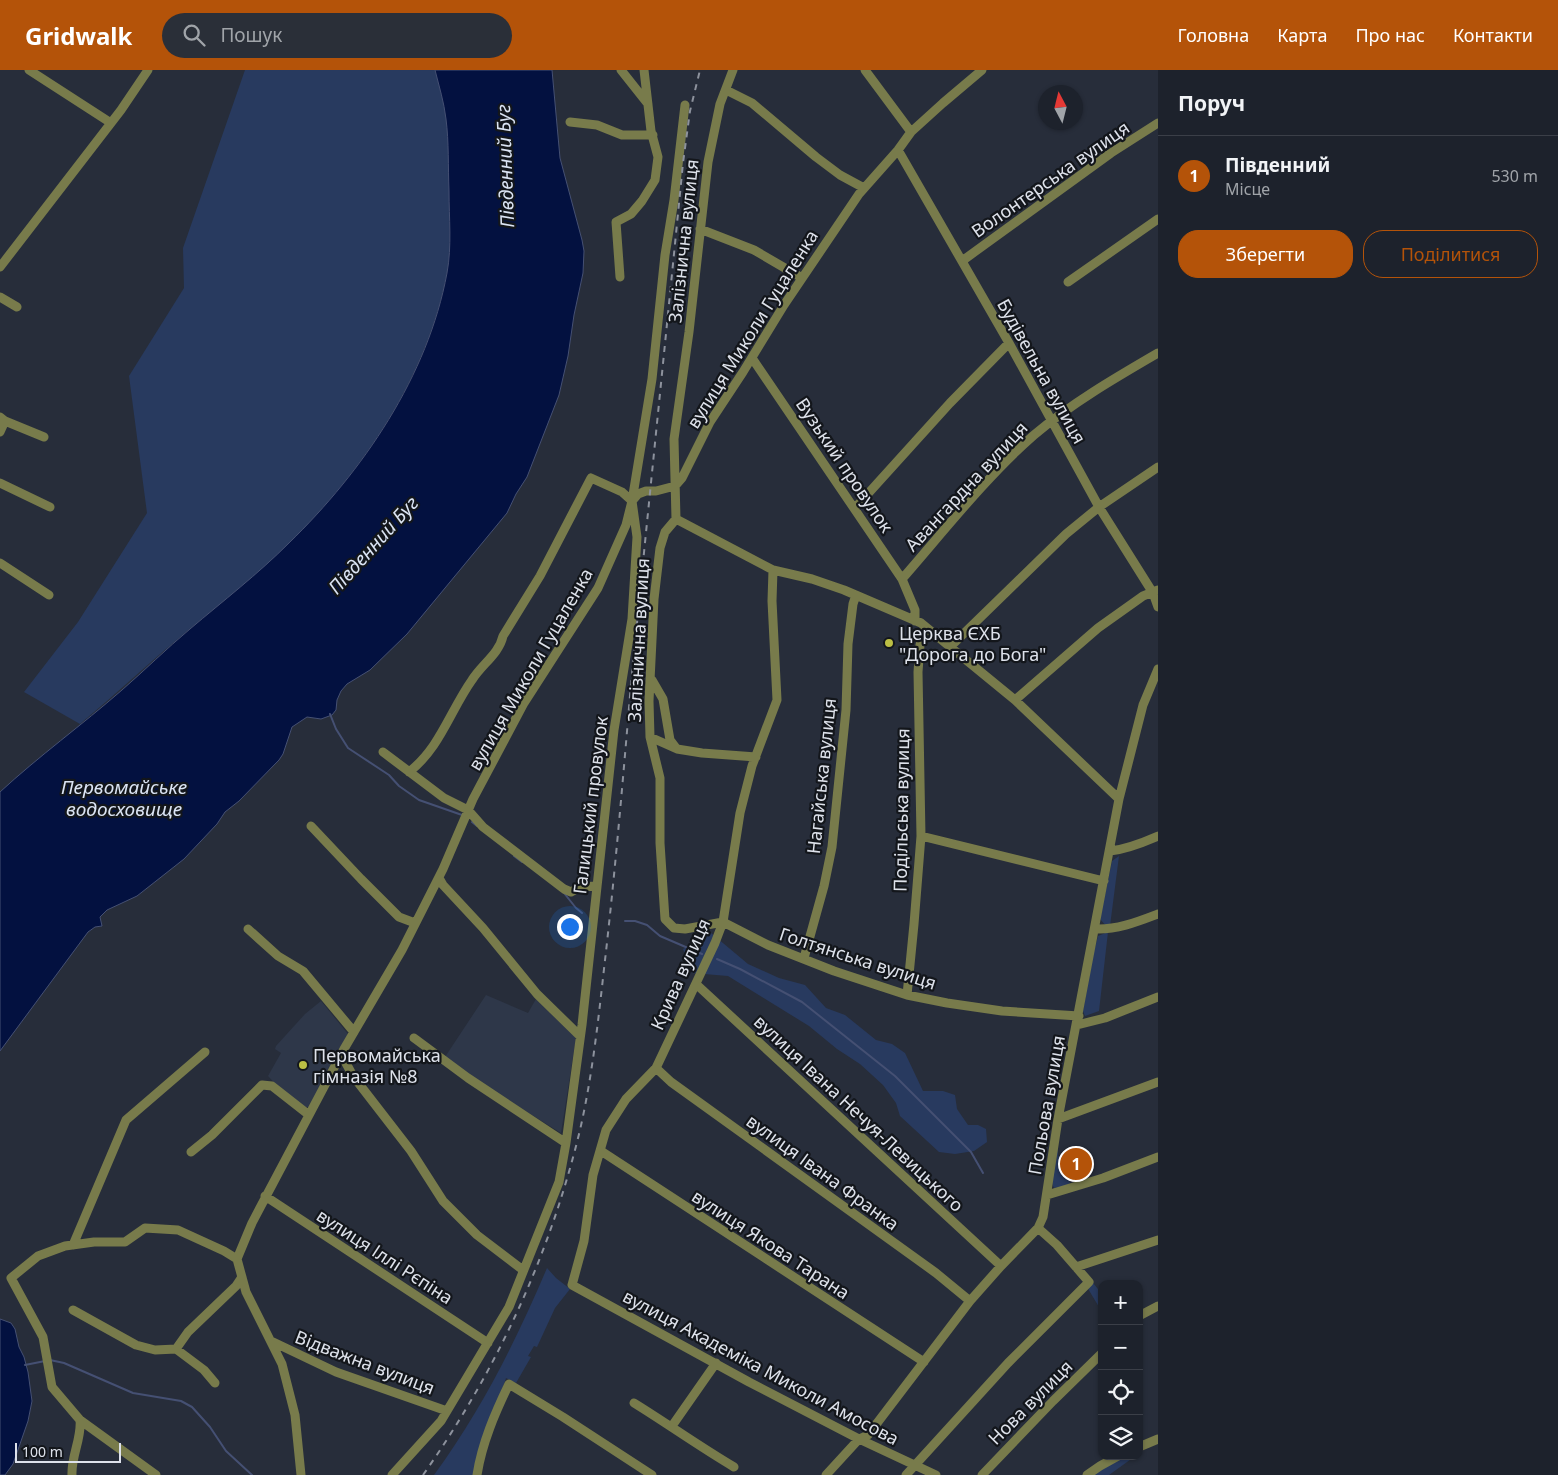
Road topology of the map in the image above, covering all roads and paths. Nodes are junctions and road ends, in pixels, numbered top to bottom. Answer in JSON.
{"nodes":[{"id":1,"x":29,"y":70,"type":"edge"},
{"id":2,"x":148,"y":70,"type":"edge"},
{"id":3,"x":621,"y":70,"type":"edge"},
{"id":4,"x":644,"y":70,"type":"edge"},
{"id":5,"x":733,"y":70,"type":"edge"},
{"id":6,"x":865,"y":70,"type":"edge"},
{"id":7,"x":982,"y":70,"type":"edge"},
{"id":8,"x":726,"y":90,"type":"junction"},
{"id":9,"x":648,"y":104,"type":"junction"},
{"id":10,"x":685,"y":104,"type":"dead end"},
{"id":11,"x":570,"y":122,"type":"dead end"},
{"id":12,"x":111,"y":123,"type":"junction"},
{"id":13,"x":1158,"y":123,"type":"edge"},
{"id":14,"x":911,"y":132,"type":"junction"},
{"id":15,"x":652,"y":135,"type":"junction"},
{"id":16,"x":898,"y":150,"type":"junction"},
{"id":17,"x":864,"y":188,"type":"junction"},
{"id":18,"x":1158,"y":219,"type":"edge"},
{"id":19,"x":700,"y":229,"type":"junction"},
{"id":20,"x":962,"y":261,"type":"junction"},
{"id":21,"x":0,"y":267,"type":"edge"},
{"id":22,"x":620,"y":277,"type":"dead end"},
{"id":23,"x":802,"y":278,"type":"junction"},
{"id":24,"x":1068,"y":282,"type":"dead end"},
{"id":25,"x":0,"y":297,"type":"edge"},
{"id":26,"x":17,"y":307,"type":"dead end"},
{"id":27,"x":1009,"y":343,"type":"junction"},
{"id":28,"x":1158,"y":353,"type":"edge"},
{"id":29,"x":752,"y":358,"type":"junction"},
{"id":30,"x":2,"y":419,"type":"edge"},
{"id":31,"x":1053,"y":420,"type":"junction"},
{"id":32,"x":0,"y":432,"type":"edge"},
{"id":33,"x":44,"y":437,"type":"dead end"},
{"id":34,"x":1158,"y":467,"type":"edge"},
{"id":35,"x":0,"y":483,"type":"edge"},
{"id":36,"x":675,"y":486,"type":"junction"},
{"id":37,"x":632,"y":501,"type":"junction"},
{"id":38,"x":50,"y":506,"type":"dead end"},
{"id":39,"x":1100,"y":507,"type":"junction"},
{"id":40,"x":855,"y":508,"type":"junction"},
{"id":41,"x":676,"y":519,"type":"junction"},
{"id":42,"x":0,"y":563,"type":"edge"},
{"id":43,"x":773,"y":570,"type":"junction"},
{"id":44,"x":902,"y":579,"type":"junction"},
{"id":45,"x":1155,"y":591,"type":"edge"},
{"id":46,"x":49,"y":595,"type":"dead end"},
{"id":47,"x":856,"y":595,"type":"junction"},
{"id":48,"x":1158,"y":606,"type":"edge"},
{"id":49,"x":915,"y":621,"type":"junction"},
{"id":50,"x":925,"y":627,"type":"junction"},
{"id":51,"x":950,"y":647,"type":"junction"},
{"id":52,"x":1158,"y":672,"type":"edge"},
{"id":53,"x":651,"y":679,"type":"junction"},
{"id":54,"x":1015,"y":700,"type":"junction"},
{"id":55,"x":650,"y":737,"type":"junction"},
{"id":56,"x":676,"y":749,"type":"junction"},
{"id":57,"x":383,"y":752,"type":"dead end"},
{"id":58,"x":756,"y":757,"type":"junction"},
{"id":59,"x":409,"y":772,"type":"junction"},
{"id":60,"x":1119,"y":799,"type":"junction"},
{"id":61,"x":468,"y":810,"type":"junction"},
{"id":62,"x":311,"y":826,"type":"dead end"},
{"id":63,"x":921,"y":836,"type":"junction"},
{"id":64,"x":1158,"y":836,"type":"edge"},
{"id":65,"x":1110,"y":851,"type":"junction"},
{"id":66,"x":439,"y":878,"type":"junction"},
{"id":67,"x":1104,"y":881,"type":"junction"},
{"id":68,"x":596,"y":886,"type":"junction"},
{"id":69,"x":1158,"y":914,"type":"edge"},
{"id":70,"x":723,"y":922,"type":"junction"},
{"id":71,"x":415,"y":923,"type":"junction"},
{"id":72,"x":1094,"y":929,"type":"junction"},
{"id":73,"x":248,"y":930,"type":"dead end"},
{"id":74,"x":804,"y":958,"type":"junction"},
{"id":75,"x":696,"y":984,"type":"junction"},
{"id":76,"x":907,"y":995,"type":"junction"},
{"id":77,"x":1158,"y":996,"type":"edge"},
{"id":78,"x":1078,"y":1020,"type":"junction"},
{"id":79,"x":354,"y":1032,"type":"junction"},
{"id":80,"x":580,"y":1036,"type":"junction"},
{"id":81,"x":414,"y":1038,"type":"dead end"},
{"id":82,"x":205,"y":1052,"type":"dead end"},
{"id":83,"x":341,"y":1054,"type":"junction"},
{"id":84,"x":656,"y":1068,"type":"junction"},
{"id":85,"x":1158,"y":1082,"type":"edge"},
{"id":86,"x":309,"y":1115,"type":"junction"},
{"id":87,"x":1058,"y":1119,"type":"junction"},
{"id":88,"x":566,"y":1143,"type":"junction"},
{"id":89,"x":601,"y":1151,"type":"junction"},
{"id":90,"x":190,"y":1152,"type":"dead end"},
{"id":91,"x":1158,"y":1157,"type":"edge"},
{"id":92,"x":1047,"y":1195,"type":"junction"},
{"id":93,"x":265,"y":1196,"type":"junction"},
{"id":94,"x":1038,"y":1228,"type":"junction"},
{"id":95,"x":1158,"y":1240,"type":"edge"},
{"id":96,"x":73,"y":1245,"type":"junction"},
{"id":97,"x":236,"y":1259,"type":"junction"},
{"id":98,"x":1000,"y":1266,"type":"junction"},
{"id":99,"x":1076,"y":1267,"type":"junction"},
{"id":100,"x":523,"y":1270,"type":"junction"},
{"id":101,"x":242,"y":1277,"type":"junction"},
{"id":102,"x":572,"y":1285,"type":"joint"},
{"id":103,"x":970,"y":1302,"type":"junction"},
{"id":104,"x":1158,"y":1306,"type":"edge"},
{"id":105,"x":73,"y":1310,"type":"dead end"},
{"id":106,"x":1143,"y":1314,"type":"edge"},
{"id":107,"x":271,"y":1341,"type":"junction"},
{"id":108,"x":488,"y":1343,"type":"junction"},
{"id":109,"x":176,"y":1349,"type":"junction"},
{"id":110,"x":1098,"y":1357,"type":"edge"},
{"id":111,"x":924,"y":1362,"type":"junction"},
{"id":112,"x":716,"y":1363,"type":"junction"},
{"id":113,"x":215,"y":1383,"type":"dead end"},
{"id":114,"x":634,"y":1403,"type":"dead end"},
{"id":115,"x":448,"y":1411,"type":"junction"},
{"id":116,"x":80,"y":1420,"type":"junction"},
{"id":117,"x":672,"y":1426,"type":"junction"},
{"id":118,"x":859,"y":1439,"type":"junction"},
{"id":119,"x":1158,"y":1439,"type":"edge"},
{"id":120,"x":1143,"y":1445,"type":"edge"},
{"id":121,"x":1111,"y":1460,"type":"edge"},
{"id":122,"x":916,"y":1465,"type":"junction"},
{"id":123,"x":734,"y":1468,"type":"dead end"},
{"id":124,"x":72,"y":1475,"type":"edge"},
{"id":125,"x":156,"y":1475,"type":"edge"},
{"id":126,"x":301,"y":1475,"type":"edge"},
{"id":127,"x":392,"y":1475,"type":"edge"},
{"id":128,"x":478,"y":1475,"type":"edge"},
{"id":129,"x":652,"y":1475,"type":"edge"},
{"id":130,"x":826,"y":1475,"type":"edge"},
{"id":131,"x":906,"y":1475,"type":"edge"},
{"id":132,"x":936,"y":1475,"type":"edge"},
{"id":133,"x":982,"y":1475,"type":"edge"},
{"id":134,"x":1087,"y":1475,"type":"edge"}],
"edges":[{"from":1,"to":12,"type":"street"},
{"from":2,"to":12,"type":"street"},
{"from":3,"to":9,"type":"street"},
{"from":4,"to":9,"type":"street"},
{"from":5,"to":8,"type":"street","name":"Залізнична вулиця"},
{"from":6,"to":14,"type":"street"},
{"from":7,"to":14,"type":"street","name":"вулиця Миколи Гуцаленка"},
{"from":8,"to":17,"type":"street"},
{"from":8,"to":19,"type":"street","name":"Залізнична вулиця"},
{"from":9,"to":15,"type":"street"},
{"from":10,"to":37,"type":"street"},
{"from":11,"to":15,"type":"street"},
{"from":12,"to":21,"type":"street"},
{"from":13,"to":20,"type":"street","name":"Волонтерська вулиця"},
{"from":14,"to":16,"type":"street","name":"вулиця Миколи Гуцаленка"},
{"from":15,"to":22,"type":"street"},
{"from":16,"to":17,"type":"street","name":"вулиця Миколи Гуцаленка"},
{"from":16,"to":20,"type":"street","name":"Будівельна вулиця"},
{"from":17,"to":23,"type":"street","name":"вулиця Миколи Гуцаленка"},
{"from":18,"to":24,"type":"street"},
{"from":19,"to":23,"type":"street"},
{"from":19,"to":36,"type":"street","name":"Залізнична вулиця"},
{"from":20,"to":27,"type":"street","name":"Будівельна вулиця"},
{"from":23,"to":29,"type":"street","name":"вулиця Миколи Гуцаленка"},
{"from":25,"to":26,"type":"street"},
{"from":27,"to":31,"type":"street","name":"Будівельна вулиця"},
{"from":27,"to":40,"type":"street"},
{"from":28,"to":31,"type":"street","name":"Авангардна вулиця"},
{"from":29,"to":36,"type":"street","name":"вулиця Миколи Гуцаленка"},
{"from":29,"to":40,"type":"street","name":"Вузький провулок"},
{"from":30,"to":32,"type":"street"},
{"from":30,"to":33,"type":"street"},
{"from":31,"to":39,"type":"street","name":"Будівельна вулиця"},
{"from":31,"to":44,"type":"street","name":"Авангардна вулиця"},
{"from":34,"to":39,"type":"street"},
{"from":35,"to":38,"type":"street"},
{"from":36,"to":37,"type":"street"},
{"from":36,"to":41,"type":"street","name":"Залізнична вулиця"},
{"from":37,"to":59,"type":"street"},
{"from":37,"to":61,"type":"street","name":"вулиця Миколи Гуцаленка"},
{"from":37,"to":68,"type":"street","name":"Галицький провулок"},
{"from":39,"to":45,"type":"street","name":"Будівельна вулиця"},
{"from":39,"to":51,"type":"street"},
{"from":40,"to":44,"type":"street","name":"Вузький провулок"},
{"from":41,"to":43,"type":"street"},
{"from":41,"to":53,"type":"street","name":"Залізнична вулиця"},
{"from":42,"to":46,"type":"street"},
{"from":43,"to":47,"type":"street"},
{"from":43,"to":58,"type":"street","name":"Крива вулиця"},
{"from":44,"to":49,"type":"street","name":"Вузький провулок"},
{"from":45,"to":48,"type":"street","name":"Будівельна вулиця"},
{"from":45,"to":54,"type":"street"},
{"from":47,"to":49,"type":"street"},
{"from":47,"to":74,"type":"street","name":"Нагайська вулиця"},
{"from":49,"to":50,"type":"street"},
{"from":50,"to":51,"type":"street"},
{"from":50,"to":63,"type":"street","name":"Подільська вулиця"},
{"from":51,"to":54,"type":"street"},
{"from":52,"to":60,"type":"street","name":"Польова вулиця"},
{"from":53,"to":55,"type":"street","name":"Залізнична вулиця"},
{"from":53,"to":56,"type":"street"},
{"from":54,"to":60,"type":"street"},
{"from":55,"to":56,"type":"street"},
{"from":55,"to":70,"type":"street","name":"Залізнична вулиця"},
{"from":56,"to":58,"type":"street"},
{"from":57,"to":59,"type":"street"},
{"from":58,"to":70,"type":"street","name":"Крива вулиця"},
{"from":59,"to":61,"type":"street"},
{"from":60,"to":65,"type":"street","name":"Польова вулиця"},
{"from":61,"to":66,"type":"street","name":"вулиця Миколи Гуцаленка"},
{"from":61,"to":68,"type":"street"},
{"from":62,"to":71,"type":"street"},
{"from":63,"to":67,"type":"street"},
{"from":63,"to":76,"type":"street","name":"Подільська вулиця"},
{"from":64,"to":65,"type":"street"},
{"from":65,"to":67,"type":"street","name":"Польова вулиця"},
{"from":66,"to":71,"type":"street","name":"вулиця Миколи Гуцаленка"},
{"from":66,"to":80,"type":"street"},
{"from":67,"to":72,"type":"street","name":"Польова вулиця"},
{"from":68,"to":80,"type":"street","name":"Галицький провулок"},
{"from":69,"to":72,"type":"street"},
{"from":70,"to":74,"type":"street","name":"Голтянська вулиця"},
{"from":70,"to":75,"type":"street","name":"Крива вулиця"},
{"from":71,"to":79,"type":"street","name":"вулиця Миколи Гуцаленка"},
{"from":72,"to":78,"type":"street","name":"Польова вулиця"},
{"from":73,"to":79,"type":"street"},
{"from":74,"to":76,"type":"street","name":"Голтянська вулиця"},
{"from":75,"to":84,"type":"street","name":"Крива вулиця"},
{"from":75,"to":98,"type":"street","name":"вулиця Івана Нечуя-Левицького"},
{"from":76,"to":78,"type":"street","name":"Голтянська вулиця"},
{"from":77,"to":78,"type":"street","name":"Голтянська вулиця"},
{"from":78,"to":87,"type":"street","name":"Польова вулиця"},
{"from":79,"to":83,"type":"street","name":"вулиця Миколи Гуцаленка"},
{"from":80,"to":88,"type":"street","name":"Галицький провулок"},
{"from":81,"to":88,"type":"street"},
{"from":82,"to":96,"type":"street"},
{"from":83,"to":86,"type":"street","name":"вулиця Миколи Гуцаленка"},
{"from":83,"to":100,"type":"street"},
{"from":84,"to":89,"type":"street","name":"Крива вулиця"},
{"from":84,"to":103,"type":"street","name":"вулиця Івана Франка"},
{"from":85,"to":87,"type":"street"},
{"from":86,"to":90,"type":"street"},
{"from":86,"to":93,"type":"street","name":"вулиця Миколи Гуцаленка"},
{"from":87,"to":92,"type":"street","name":"Польова вулиця"},
{"from":88,"to":100,"type":"street","name":"Галицький провулок"},
{"from":89,"to":102,"type":"street","name":"Крива вулиця"},
{"from":89,"to":111,"type":"street","name":"вулиця Якова Тарана"},
{"from":91,"to":92,"type":"street"},
{"from":92,"to":94,"type":"street","name":"Польова вулиця"},
{"from":93,"to":97,"type":"street","name":"вулиця Миколи Гуцаленка"},
{"from":93,"to":108,"type":"street","name":"вулиця Іллі Рєпіна"},
{"from":94,"to":98,"type":"street","name":"Польова вулиця"},
{"from":94,"to":99,"type":"street"},
{"from":95,"to":99,"type":"street"},
{"from":96,"to":97,"type":"street"},
{"from":96,"to":116,"type":"street"},
{"from":97,"to":101,"type":"street"},
{"from":98,"to":103,"type":"street","name":"Польова вулиця"},
{"from":99,"to":122,"type":"street"},
{"from":100,"to":108,"type":"street","name":"Галицький провулок"},
{"from":101,"to":107,"type":"street"},
{"from":101,"to":109,"type":"street"},
{"from":102,"to":112,"type":"street","name":"вулиця Академіка Миколи Амосова"},
{"from":103,"to":111,"type":"street","name":"Польова вулиця"},
{"from":104,"to":106,"type":"street"},
{"from":105,"to":109,"type":"street"},
{"from":107,"to":115,"type":"street","name":"Відважна вулиця"},
{"from":107,"to":126,"type":"street"},
{"from":108,"to":115,"type":"street","name":"Галицький провулок"},
{"from":109,"to":113,"type":"street"},
{"from":110,"to":133,"type":"street","name":"Нова вулиця"},
{"from":111,"to":118,"type":"street","name":"Польова вулиця"},
{"from":112,"to":117,"type":"street"},
{"from":112,"to":118,"type":"street","name":"вулиця Академіка Миколи Амосова"},
{"from":114,"to":117,"type":"street"},
{"from":115,"to":127,"type":"street","name":"Галицький провулок"},
{"from":116,"to":124,"type":"street"},
{"from":116,"to":125,"type":"street"},
{"from":117,"to":123,"type":"street"},
{"from":118,"to":122,"type":"street","name":"вулиця Академіка Миколи Амосова"},
{"from":118,"to":130,"type":"street","name":"Польова вулиця"},
{"from":119,"to":120,"type":"street"},
{"from":121,"to":134,"type":"street"},
{"from":122,"to":131,"type":"street"},
{"from":122,"to":132,"type":"street","name":"вулиця Академіка Миколи Амосова"},
{"from":128,"to":129,"type":"street"}]}
